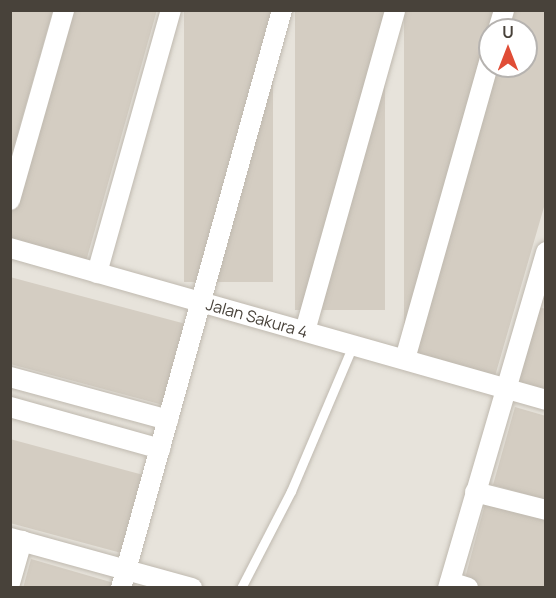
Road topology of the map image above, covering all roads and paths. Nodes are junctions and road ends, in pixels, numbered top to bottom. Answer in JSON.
{"nodes":[{"id":1,"x":64,"y":10,"type":"edge"},
{"id":2,"x":171,"y":10,"type":"edge"},
{"id":3,"x":282,"y":10,"type":"edge"},
{"id":4,"x":395,"y":10,"type":"edge"},
{"id":5,"x":484,"y":78,"type":"edge"},
{"id":6,"x":10,"y":200,"type":"edge"},
{"id":7,"x":10,"y":248,"type":"edge"},
{"id":8,"x":546,"y":252,"type":"edge"},
{"id":9,"x":97,"y":273,"type":"junction"},
{"id":10,"x":540,"y":292,"type":"edge"},
{"id":11,"x":201,"y":302,"type":"junction"},
{"id":12,"x":305,"y":331,"type":"junction"},
{"id":13,"x":353,"y":345,"type":"junction"},
{"id":14,"x":405,"y":360,"type":"junction"},
{"id":15,"x":10,"y":377,"type":"edge"},
{"id":16,"x":504,"y":387,"type":"junction"},
{"id":17,"x":546,"y":400,"type":"edge"},
{"id":18,"x":10,"y":407,"type":"edge"},
{"id":19,"x":168,"y":420,"type":"junction"},
{"id":20,"x":160,"y":449,"type":"junction"},
{"id":21,"x":475,"y":492,"type":"junction"},
{"id":22,"x":546,"y":510,"type":"edge"},
{"id":23,"x":16,"y":539,"type":"edge"},
{"id":24,"x":124,"y":578,"type":"edge"},
{"id":25,"x":10,"y":583,"type":"edge"},
{"id":26,"x":455,"y":586,"type":"edge"},
{"id":27,"x":192,"y":588,"type":"edge"},
{"id":28,"x":241,"y":588,"type":"edge"}],
"edges":[{"from":1,"to":6,"type":"street"},
{"from":2,"to":9,"type":"street"},
{"from":3,"to":11,"type":"street"},
{"from":4,"to":12,"type":"street"},
{"from":5,"to":14,"type":"street"},
{"from":7,"to":9,"type":"street","name":"Jalan Sakura 4"},
{"from":8,"to":10,"type":"street"},
{"from":9,"to":11,"type":"street","name":"Jalan Sakura 4"},
{"from":10,"to":16,"type":"street"},
{"from":11,"to":12,"type":"street","name":"Jalan Sakura 4"},
{"from":11,"to":19,"type":"street"},
{"from":12,"to":13,"type":"street","name":"Jalan Sakura 4"},
{"from":13,"to":14,"type":"street","name":"Jalan Sakura 4"},
{"from":13,"to":28,"type":"lane"},
{"from":14,"to":16,"type":"street","name":"Jalan Sakura 4"},
{"from":15,"to":19,"type":"street"},
{"from":16,"to":17,"type":"street","name":"Jalan Sakura 4"},
{"from":16,"to":21,"type":"street"},
{"from":18,"to":20,"type":"street"},
{"from":19,"to":20,"type":"street"},
{"from":20,"to":24,"type":"street"},
{"from":21,"to":22,"type":"street"},
{"from":21,"to":26,"type":"street"},
{"from":23,"to":24,"type":"street"},
{"from":23,"to":25,"type":"street"},
{"from":24,"to":27,"type":"street"}]}
